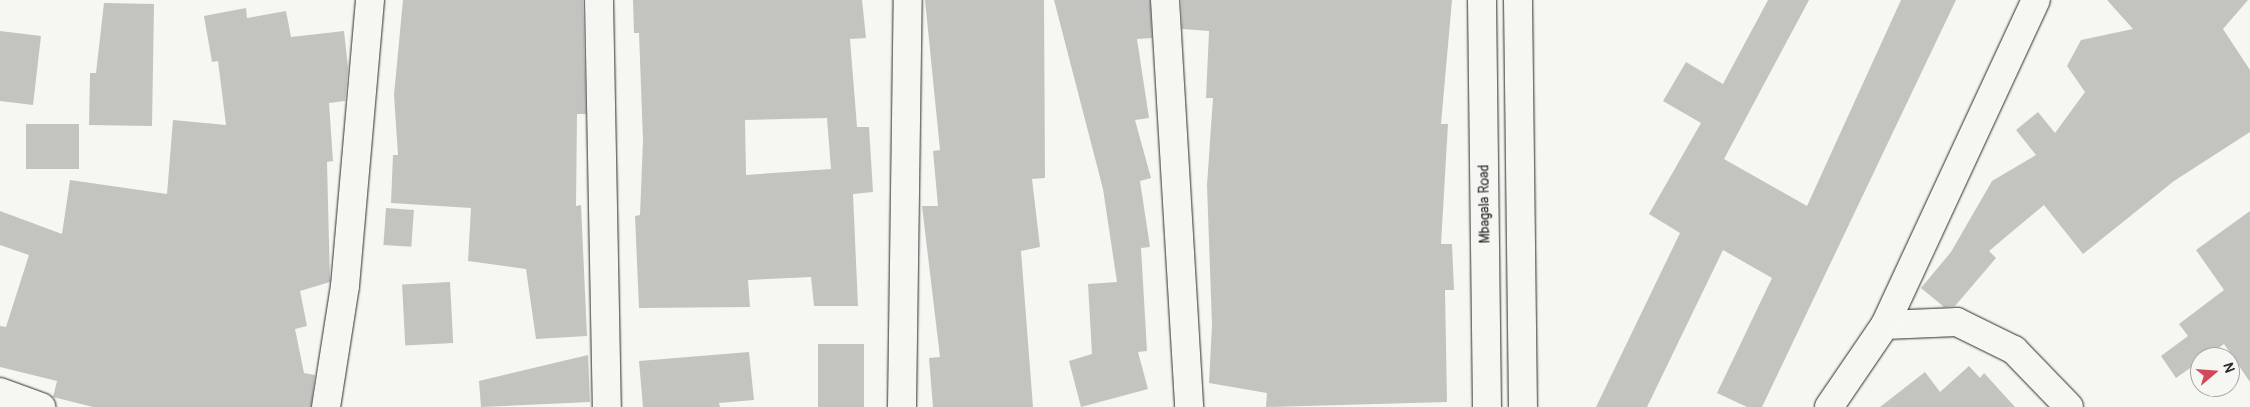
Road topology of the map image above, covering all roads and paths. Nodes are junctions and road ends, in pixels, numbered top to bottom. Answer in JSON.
{"nodes":[{"id":1,"x":370,"y":0,"type":"edge"},
{"id":2,"x":599,"y":0,"type":"edge"},
{"id":3,"x":908,"y":0,"type":"edge"},
{"id":4,"x":1165,"y":0,"type":"edge"},
{"id":5,"x":1482,"y":0,"type":"edge"},
{"id":6,"x":1518,"y":0,"type":"edge"},
{"id":7,"x":2036,"y":0,"type":"edge"},
{"id":8,"x":1885,"y":325,"type":"junction"},
{"id":9,"x":326,"y":407,"type":"edge"},
{"id":10,"x":607,"y":407,"type":"edge"},
{"id":11,"x":902,"y":407,"type":"edge"},
{"id":12,"x":1190,"y":407,"type":"edge"},
{"id":13,"x":1487,"y":407,"type":"edge"},
{"id":14,"x":1523,"y":407,"type":"edge"},
{"id":15,"x":1829,"y":407,"type":"edge"},
{"id":16,"x":2069,"y":407,"type":"edge"}],
"edges":[{"from":1,"to":9,"type":"street"},
{"from":2,"to":10,"type":"street"},
{"from":3,"to":11,"type":"street"},
{"from":4,"to":12,"type":"street"},
{"from":5,"to":13,"type":"street","name":"Mbagala Road"},
{"from":6,"to":14,"type":"street"},
{"from":7,"to":8,"type":"street"},
{"from":8,"to":15,"type":"street"},
{"from":8,"to":16,"type":"street"}]}
